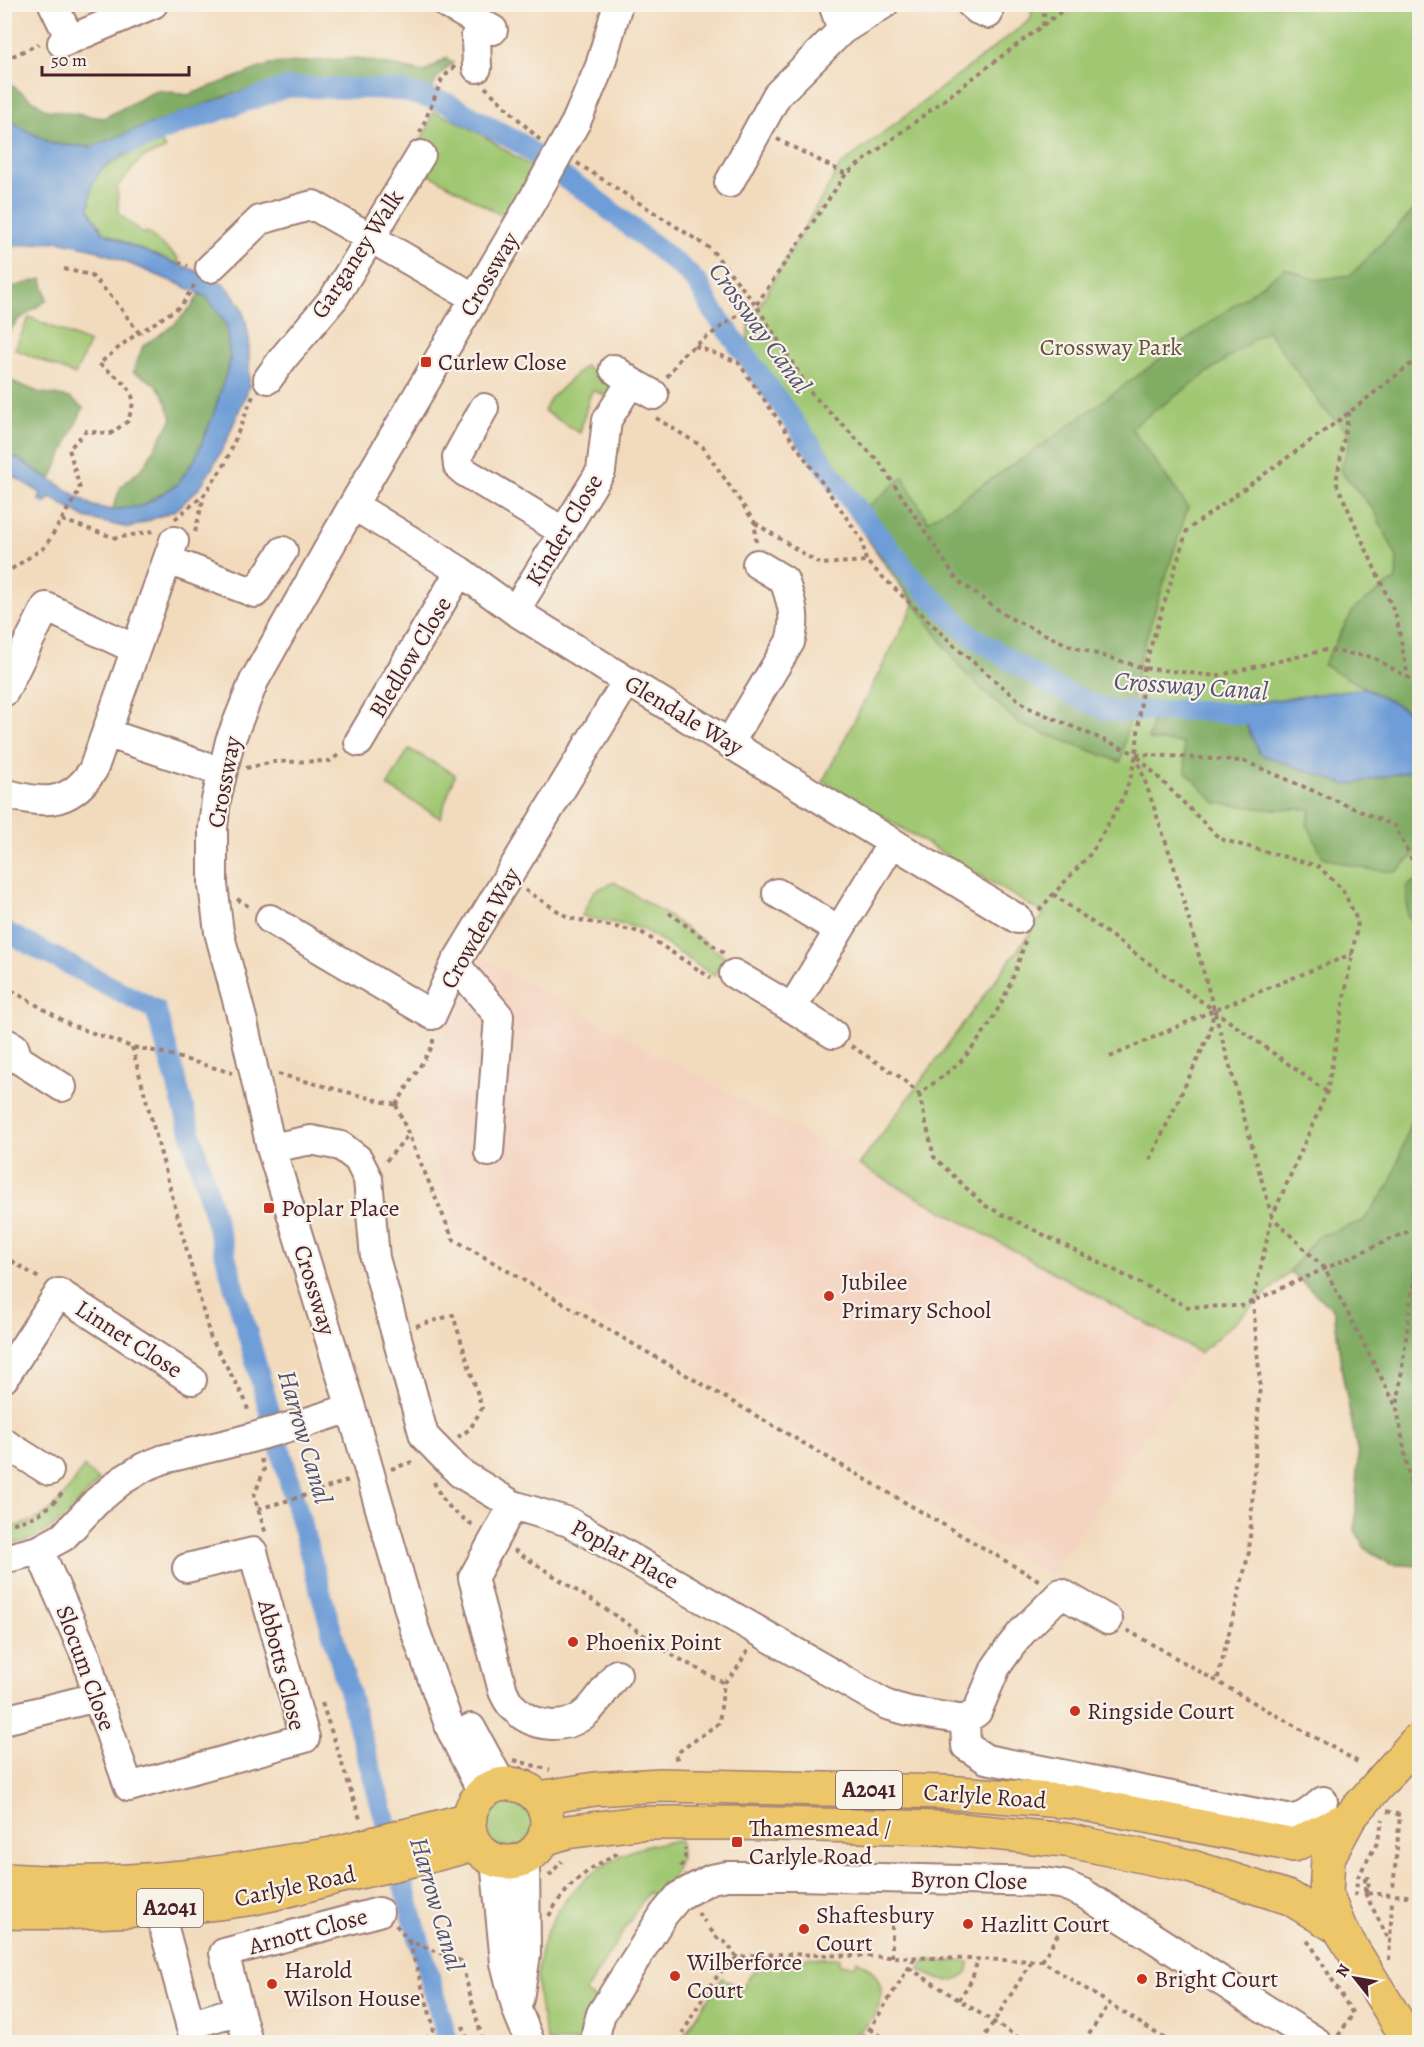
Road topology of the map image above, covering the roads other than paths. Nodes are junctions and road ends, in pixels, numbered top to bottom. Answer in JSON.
{"nodes":[{"id":1,"x":53,"y":4,"type":"edge"},
{"id":2,"x":447,"y":4,"type":"edge"},
{"id":3,"x":618,"y":4,"type":"edge"},
{"id":4,"x":884,"y":4,"type":"edge"},
{"id":5,"x":148,"y":6,"type":"edge"},
{"id":6,"x":838,"y":17,"type":"edge"},
{"id":7,"x":478,"y":75,"type":"road end"},
{"id":8,"x":422,"y":141,"type":"road end"},
{"id":9,"x":729,"y":183,"type":"dead end"},
{"id":10,"x":371,"y":238,"type":"junction"},
{"id":11,"x":205,"y":272,"type":"road end"},
{"id":12,"x":475,"y":298,"type":"junction"},
{"id":13,"x":633,"y":382,"type":"road end"},
{"id":14,"x":262,"y":383,"type":"road end"},
{"id":15,"x":484,"y":408,"type":"dead end"},
{"id":16,"x":353,"y":505,"type":"junction"},
{"id":17,"x":564,"y":532,"type":"junction"},
{"id":18,"x":283,"y":550,"type":"dead end"},
{"id":19,"x":757,"y":564,"type":"road end"},
{"id":20,"x":460,"y":571,"type":"junction"},
{"id":21,"x":515,"y":611,"type":"junction"},
{"id":22,"x":135,"y":649,"type":"junction"},
{"id":23,"x":627,"y":681,"type":"junction"},
{"id":24,"x":4,"y":692,"type":"edge"},
{"id":25,"x":106,"y":733,"type":"junction"},
{"id":26,"x":359,"y":742,"type":"dead end"},
{"id":27,"x":730,"y":742,"type":"junction"},
{"id":28,"x":232,"y":771,"type":"junction"},
{"id":29,"x":4,"y":793,"type":"edge"},
{"id":30,"x":892,"y":843,"type":"junction"},
{"id":31,"x":777,"y":893,"type":"dead end"},
{"id":32,"x":270,"y":919,"type":"dead end"},
{"id":33,"x":1018,"y":919,"type":"dead end"},
{"id":34,"x":839,"y":930,"type":"junction"},
{"id":35,"x":455,"y":964,"type":"junction"},
{"id":36,"x":729,"y":971,"type":"road end"},
{"id":37,"x":792,"y":1008,"type":"junction"},
{"id":38,"x":833,"y":1034,"type":"road end"},
{"id":39,"x":9,"y":1045,"type":"edge"},
{"id":40,"x":62,"y":1087,"type":"dead end"},
{"id":41,"x":271,"y":1148,"type":"junction"},
{"id":42,"x":489,"y":1152,"type":"dead end"},
{"id":43,"x":13,"y":1348,"type":"edge"},
{"id":44,"x":4,"y":1378,"type":"edge"},
{"id":45,"x":192,"y":1380,"type":"dead end"},
{"id":46,"x":351,"y":1408,"type":"junction"},
{"id":47,"x":4,"y":1443,"type":"edge"},
{"id":48,"x":59,"y":1477,"type":"road end"},
{"id":49,"x":513,"y":1505,"type":"junction"},
{"id":50,"x":39,"y":1550,"type":"junction"},
{"id":51,"x":4,"y":1559,"type":"edge"},
{"id":52,"x":187,"y":1568,"type":"dead end"},
{"id":53,"x":1108,"y":1620,"type":"road end"},
{"id":54,"x":617,"y":1674,"type":"dead end"},
{"id":55,"x":97,"y":1697,"type":"junction"},
{"id":56,"x":4,"y":1720,"type":"edge"},
{"id":57,"x":965,"y":1720,"type":"junction"},
{"id":58,"x":1419,"y":1737,"type":"edge"},
{"id":59,"x":129,"y":1787,"type":"joint"},
{"id":60,"x":1337,"y":1809,"type":"junction"},
{"id":61,"x":506,"y":1827,"type":"junction"},
{"id":62,"x":333,"y":1866,"type":"junction"},
{"id":63,"x":4,"y":1880,"type":"edge"},
{"id":64,"x":159,"y":1910,"type":"junction"},
{"id":65,"x":4,"y":1912,"type":"edge"},
{"id":66,"x":386,"y":1915,"type":"road end"},
{"id":67,"x":1347,"y":1916,"type":"junction"},
{"id":68,"x":239,"y":2010,"type":"junction"},
{"id":69,"x":193,"y":2034,"type":"edge"},
{"id":70,"x":248,"y":2043,"type":"edge"},
{"id":71,"x":530,"y":2043,"type":"edge"},
{"id":72,"x":595,"y":2043,"type":"edge"},
{"id":73,"x":1317,"y":2043,"type":"edge"},
{"id":74,"x":1410,"y":2043,"type":"edge"}],
"edges":[{"from":1,"to":5,"type":"street"},
{"from":2,"to":7,"type":"street"},
{"from":3,"to":12,"type":"street","name":"Crossway","bridge":true},
{"from":4,"to":6,"type":"street"},
{"from":6,"to":9,"type":"street"},
{"from":8,"to":10,"type":"street","name":"Garganey Walk"},
{"from":10,"to":11,"type":"street"},
{"from":10,"to":12,"type":"street"},
{"from":10,"to":14,"type":"street","name":"Garganey Walk"},
{"from":12,"to":16,"type":"street","name":"Crossway"},
{"from":13,"to":17,"type":"street","name":"Kinder Close"},
{"from":15,"to":17,"type":"street"},
{"from":16,"to":20,"type":"street","name":"Glendale Way"},
{"from":16,"to":28,"type":"street","name":"Crossway"},
{"from":17,"to":21,"type":"street","name":"Kinder Close"},
{"from":18,"to":22,"type":"street"},
{"from":19,"to":27,"type":"street"},
{"from":20,"to":21,"type":"street","name":"Glendale Way"},
{"from":20,"to":26,"type":"street","name":"Bledlow Close"},
{"from":21,"to":23,"type":"street","name":"Glendale Way"},
{"from":22,"to":24,"type":"street"},
{"from":22,"to":25,"type":"street"},
{"from":23,"to":27,"type":"street","name":"Glendale Way"},
{"from":23,"to":35,"type":"street","name":"Crowden Way"},
{"from":25,"to":28,"type":"street"},
{"from":25,"to":29,"type":"street"},
{"from":27,"to":30,"type":"street","name":"Glendale Way"},
{"from":28,"to":41,"type":"street","name":"Crossway"},
{"from":30,"to":33,"type":"street","name":"Glendale Way"},
{"from":30,"to":34,"type":"street"},
{"from":31,"to":34,"type":"street"},
{"from":32,"to":35,"type":"street","name":"Crowden Way"},
{"from":34,"to":37,"type":"street"},
{"from":35,"to":42,"type":"street"},
{"from":36,"to":37,"type":"street"},
{"from":37,"to":38,"type":"street"},
{"from":39,"to":40,"type":"street"},
{"from":41,"to":46,"type":"street","name":"Crossway"},
{"from":41,"to":49,"type":"street","name":"Poplar Place"},
{"from":43,"to":44,"type":"street","name":"Linnet Close"},
{"from":43,"to":45,"type":"street","name":"Linnet Close"},
{"from":46,"to":50,"type":"street","bridge":true},
{"from":46,"to":61,"type":"street","name":"Crossway"},
{"from":47,"to":48,"type":"street"},
{"from":49,"to":54,"type":"street"},
{"from":49,"to":57,"type":"street","name":"Poplar Place"},
{"from":50,"to":51,"type":"street"},
{"from":50,"to":55,"type":"street","name":"Slocum Close"},
{"from":52,"to":59,"type":"street","name":"Abbotts Close"},
{"from":53,"to":57,"type":"street"},
{"from":55,"to":56,"type":"street"},
{"from":55,"to":59,"type":"street","name":"Slocum Close"},
{"from":57,"to":60,"type":"street"},
{"from":58,"to":60,"type":"main road","bridge":true},
{"from":60,"to":61,"type":"main road","name":"Carlyle Road","number":"A2041"},
{"from":60,"to":67,"type":"main road"},
{"from":61,"to":62,"type":"main road","name":"Carlyle Road","number":"A2041","bridge":true},
{"from":61,"to":67,"type":"main road","name":"Carlyle Road","number":"A2041"},
{"from":61,"to":71,"type":"street"},
{"from":62,"to":63,"type":"main road","name":"Carlyle Road","number":"A2041"},
{"from":62,"to":64,"type":"main road","name":"Carlyle Road","number":"A2041"},
{"from":64,"to":65,"type":"main road","name":"Carlyle Road","number":"A2041"},
{"from":64,"to":69,"type":"street"},
{"from":66,"to":68,"type":"street","name":"Arnott Close"},
{"from":67,"to":74,"type":"main road","bridge":true},
{"from":68,"to":69,"type":"street"},
{"from":68,"to":70,"type":"street","name":"Arnott Close"},
{"from":72,"to":73,"type":"street","name":"Byron Close"}]}
